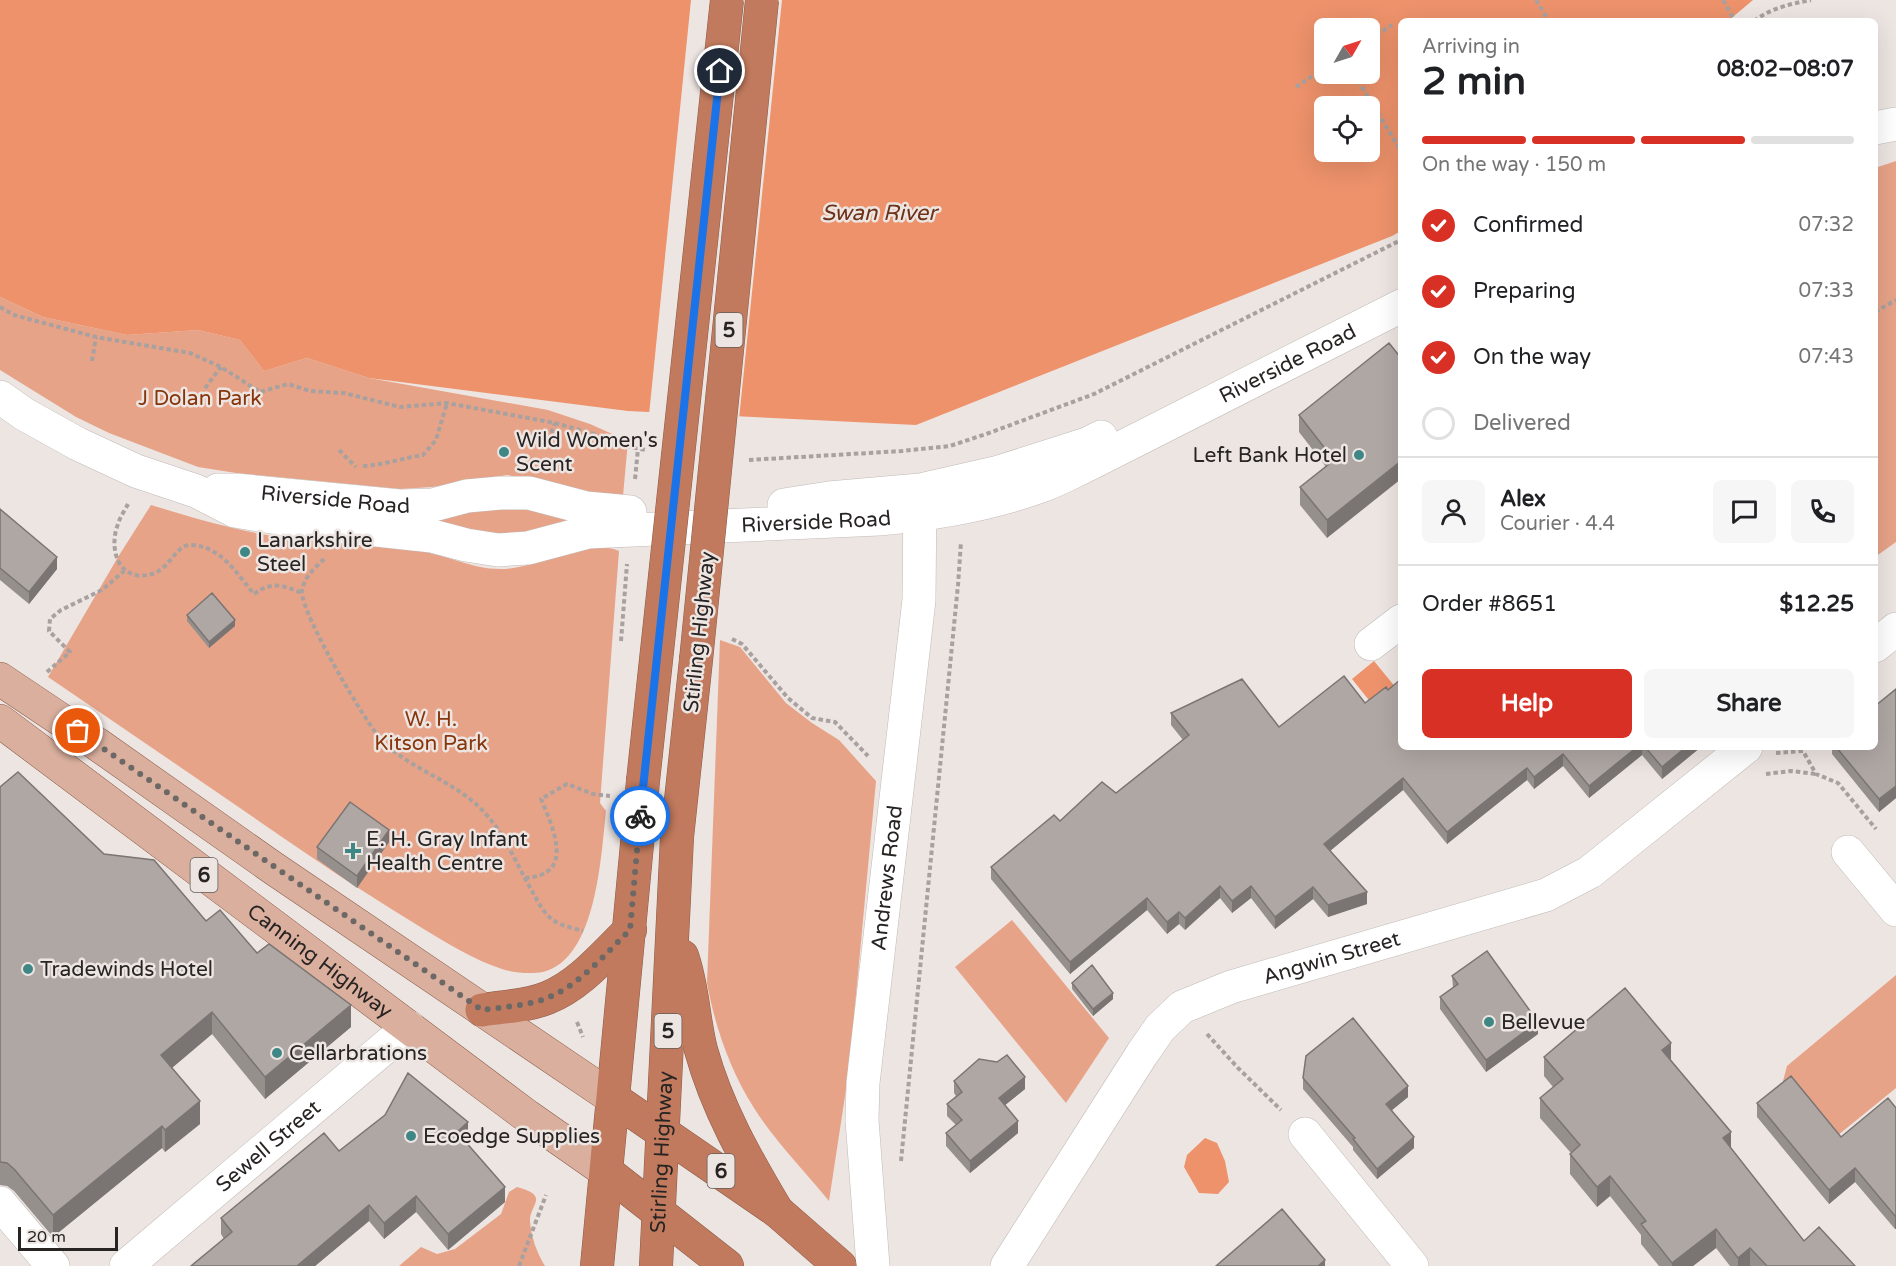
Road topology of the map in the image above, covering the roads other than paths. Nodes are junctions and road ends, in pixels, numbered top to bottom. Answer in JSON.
{"nodes":[{"id":1,"x":727,"y":0,"type":"edge"},
{"id":2,"x":762,"y":0,"type":"edge"},
{"id":3,"x":1896,"y":124,"type":"edge"},
{"id":4,"x":1878,"y":127,"type":"edge"},
{"id":5,"x":1896,"y":140,"type":"edge"},
{"id":6,"x":1878,"y":143,"type":"edge"},
{"id":7,"x":1398,"y":289,"type":"edge"},
{"id":8,"x":1398,"y":308,"type":"edge"},
{"id":9,"x":0,"y":397,"type":"edge"},
{"id":10,"x":920,"y":502,"type":"junction"},
{"id":11,"x":346,"y":513,"type":"junction"},
{"id":12,"x":1398,"y":623,"type":"edge"},
{"id":13,"x":1896,"y":629,"type":"edge"},
{"id":14,"x":1371,"y":644,"type":"dead end"},
{"id":15,"x":1878,"y":644,"type":"edge"},
{"id":16,"x":20,"y":684,"type":"edge"},
{"id":17,"x":1,"y":724,"type":"edge"},
{"id":18,"x":1748,"y":750,"type":"edge"},
{"id":19,"x":1854,"y":860,"type":"road end"},
{"id":20,"x":1896,"y":910,"type":"edge"},
{"id":21,"x":672,"y":929,"type":"junction"},
{"id":22,"x":630,"y":930,"type":"junction"},
{"id":23,"x":482,"y":1010,"type":"junction"},
{"id":24,"x":409,"y":1027,"type":"junction"},
{"id":25,"x":614,"y":1099,"type":"junction"},
{"id":26,"x":663,"y":1132,"type":"junction"},
{"id":27,"x":1305,"y":1134,"type":"road end"},
{"id":28,"x":607,"y":1172,"type":"junction"},
{"id":29,"x":0,"y":1203,"type":"edge"},
{"id":30,"x":777,"y":1211,"type":"junction"},
{"id":31,"x":659,"y":1214,"type":"junction"},
{"id":32,"x":53,"y":1266,"type":"edge"},
{"id":33,"x":126,"y":1266,"type":"edge"},
{"id":34,"x":597,"y":1266,"type":"edge"},
{"id":35,"x":656,"y":1266,"type":"edge"},
{"id":36,"x":727,"y":1266,"type":"edge"},
{"id":37,"x":840,"y":1266,"type":"edge"},
{"id":38,"x":873,"y":1266,"type":"edge"},
{"id":39,"x":1007,"y":1266,"type":"edge"},
{"id":40,"x":1412,"y":1266,"type":"edge"}],
"edges":[{"from":1,"to":22,"type":"highway","name":"Stirling Highway","number":"5","bridge":true},
{"from":2,"to":21,"type":"highway","name":"Stirling Highway","number":"5","bridge":true},
{"from":3,"to":4,"type":"street"},
{"from":5,"to":6,"type":"street"},
{"from":7,"to":10,"type":"street","name":"Riverside Road"},
{"from":8,"to":10,"type":"street","name":"Riverside Road"},
{"from":9,"to":11,"type":"street","name":"Riverside Road"},
{"from":10,"to":11,"type":"street","name":"Riverside Road"},
{"from":10,"to":11,"type":"street","name":"Riverside Road"},
{"from":10,"to":38,"type":"street","name":"Andrews Road"},
{"from":12,"to":14,"type":"street"},
{"from":13,"to":15,"type":"street"},
{"from":16,"to":17,"type":"street"},
{"from":16,"to":23,"type":"main road","number":"6"},
{"from":17,"to":24,"type":"main road","name":"Canning Highway","number":"6"},
{"from":18,"to":39,"type":"street","name":"Angwin Street"},
{"from":19,"to":20,"type":"street"},
{"from":21,"to":26,"type":"highway","name":"Stirling Highway","number":"5"},
{"from":21,"to":30,"type":"highway"},
{"from":22,"to":23,"type":"highway"},
{"from":22,"to":25,"type":"highway","name":"Stirling Highway","number":"5"},
{"from":23,"to":25,"type":"main road","number":"6"},
{"from":24,"to":28,"type":"main road","name":"Canning Highway","number":"6"},
{"from":24,"to":33,"type":"street","name":"Sewell Street"},
{"from":25,"to":26,"type":"highway","number":"6"},
{"from":25,"to":28,"type":"highway","name":"Stirling Highway","number":"5"},
{"from":26,"to":30,"type":"highway","number":"6"},
{"from":26,"to":31,"type":"highway","name":"Stirling Highway","number":"5"},
{"from":27,"to":40,"type":"street"},
{"from":28,"to":31,"type":"highway","name":"Canning Highway","number":"6"},
{"from":28,"to":34,"type":"highway","name":"Stirling Highway","number":"5"},
{"from":29,"to":32,"type":"street"},
{"from":30,"to":37,"type":"highway","number":"6"},
{"from":31,"to":35,"type":"highway","name":"Stirling Highway","number":"5"},
{"from":31,"to":36,"type":"highway","name":"Canning Highway","number":"6"}]}
